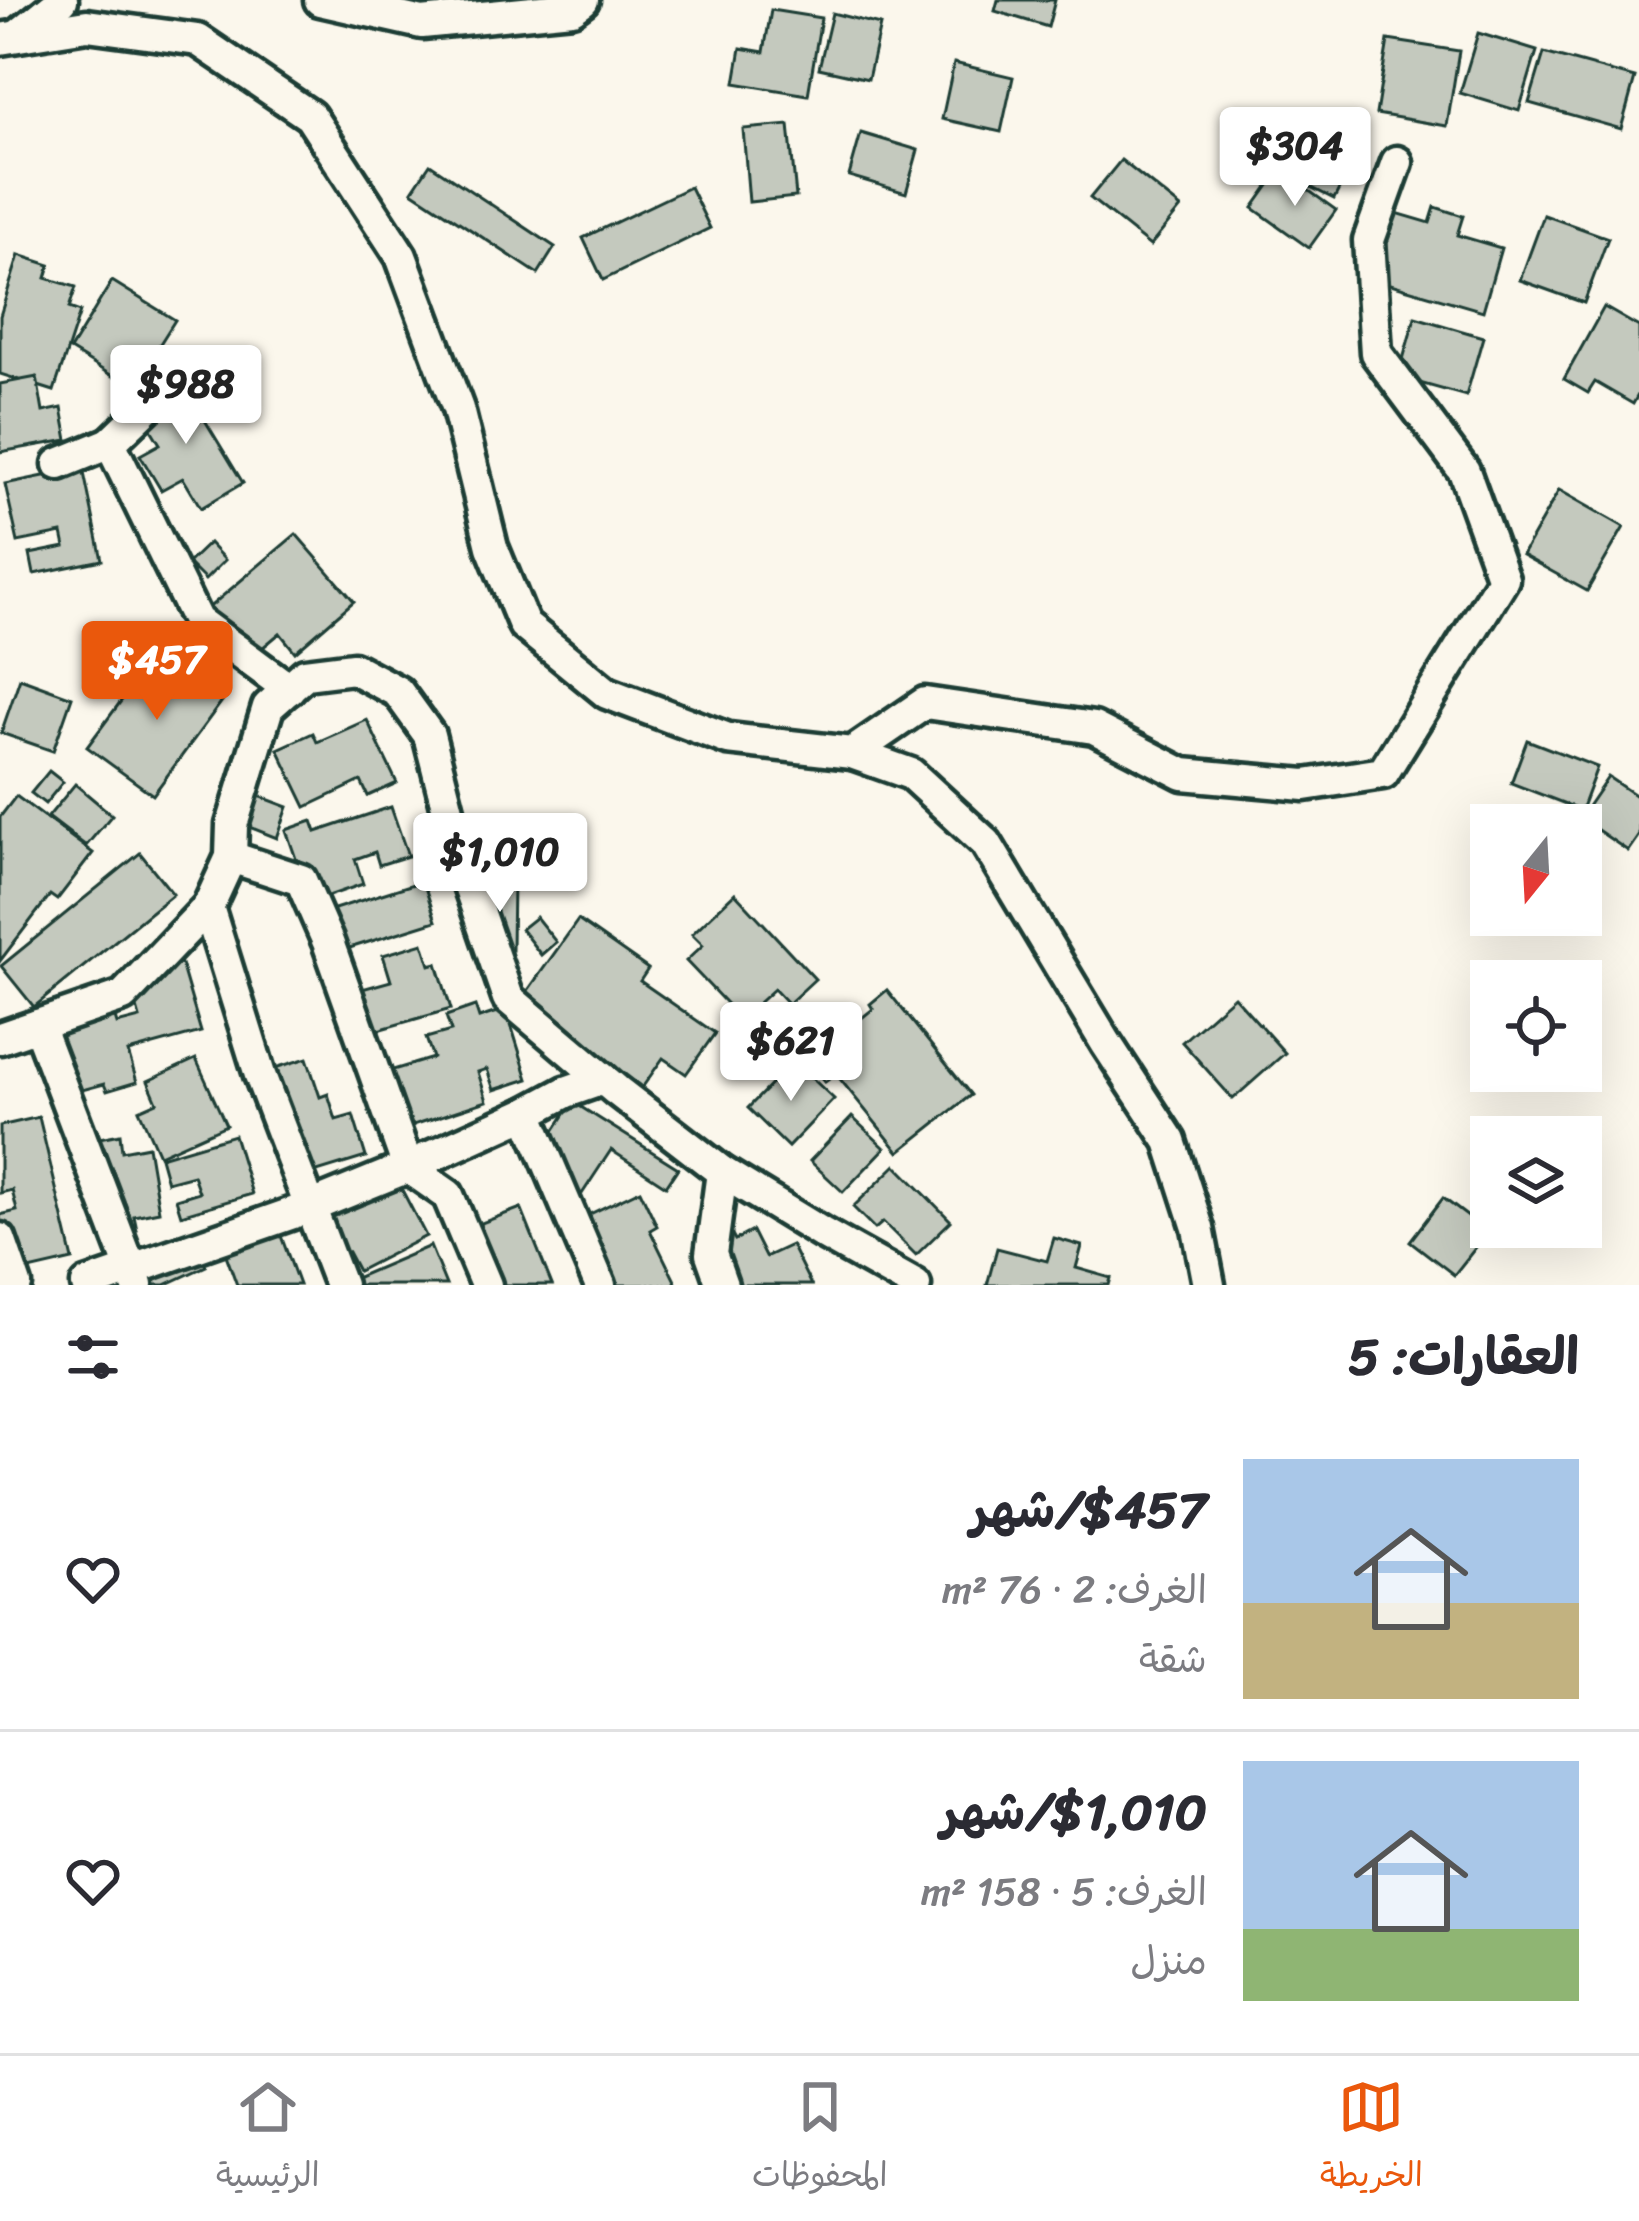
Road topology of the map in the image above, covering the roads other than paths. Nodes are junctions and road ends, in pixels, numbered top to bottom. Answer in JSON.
{"nodes":[{"id":1,"x":62,"y":0,"type":"edge"},
{"id":2,"x":320,"y":0,"type":"edge"},
{"id":3,"x":583,"y":0,"type":"edge"},
{"id":4,"x":5,"y":41,"type":"edge"},
{"id":5,"x":1397,"y":162,"type":"dead end"},
{"id":6,"x":183,"y":373,"type":"dead end"},
{"id":7,"x":110,"y":442,"type":"junction"},
{"id":8,"x":59,"y":464,"type":"dead end"},
{"id":9,"x":289,"y":689,"type":"junction"},
{"id":10,"x":852,"y":753,"type":"junction"},
{"id":11,"x":231,"y":857,"type":"junction"},
{"id":12,"x":208,"y":907,"type":"junction"},
{"id":13,"x":38,"y":1025,"type":"junction"},
{"id":14,"x":0,"y":1038,"type":"edge"},
{"id":15,"x":603,"y":1079,"type":"junction"},
{"id":16,"x":527,"y":1113,"type":"junction"},
{"id":17,"x":408,"y":1167,"type":"junction"},
{"id":18,"x":722,"y":1172,"type":"junction"},
{"id":19,"x":310,"y":1207,"type":"junction"},
{"id":20,"x":0,"y":1240,"type":"edge"},
{"id":21,"x":134,"y":1277,"type":"edge"},
{"id":22,"x":898,"y":1280,"type":"edge"},
{"id":23,"x":16,"y":1285,"type":"edge"},
{"id":24,"x":87,"y":1285,"type":"edge"},
{"id":25,"x":340,"y":1285,"type":"edge"},
{"id":26,"x":486,"y":1285,"type":"edge"},
{"id":27,"x":600,"y":1285,"type":"edge"},
{"id":28,"x":722,"y":1285,"type":"edge"},
{"id":29,"x":1209,"y":1285,"type":"edge"}],
"edges":[{"from":1,"to":4,"type":"street"},
{"from":2,"to":3,"type":"street"},
{"from":4,"to":10,"type":"street"},
{"from":5,"to":10,"type":"street"},
{"from":6,"to":7,"type":"street"},
{"from":7,"to":8,"type":"street"},
{"from":7,"to":9,"type":"street"},
{"from":9,"to":11,"type":"street"},
{"from":9,"to":15,"type":"street"},
{"from":10,"to":29,"type":"street"},
{"from":11,"to":12,"type":"street"},
{"from":11,"to":17,"type":"street"},
{"from":12,"to":13,"type":"street"},
{"from":12,"to":19,"type":"street"},
{"from":13,"to":14,"type":"street"},
{"from":13,"to":21,"type":"street"},
{"from":15,"to":16,"type":"street"},
{"from":15,"to":18,"type":"street"},
{"from":16,"to":17,"type":"street"},
{"from":16,"to":27,"type":"street"},
{"from":17,"to":19,"type":"street"},
{"from":17,"to":26,"type":"street"},
{"from":18,"to":22,"type":"street"},
{"from":18,"to":28,"type":"street"},
{"from":19,"to":21,"type":"street"},
{"from":19,"to":25,"type":"street"},
{"from":20,"to":23,"type":"street"},
{"from":21,"to":24,"type":"street"}]}
